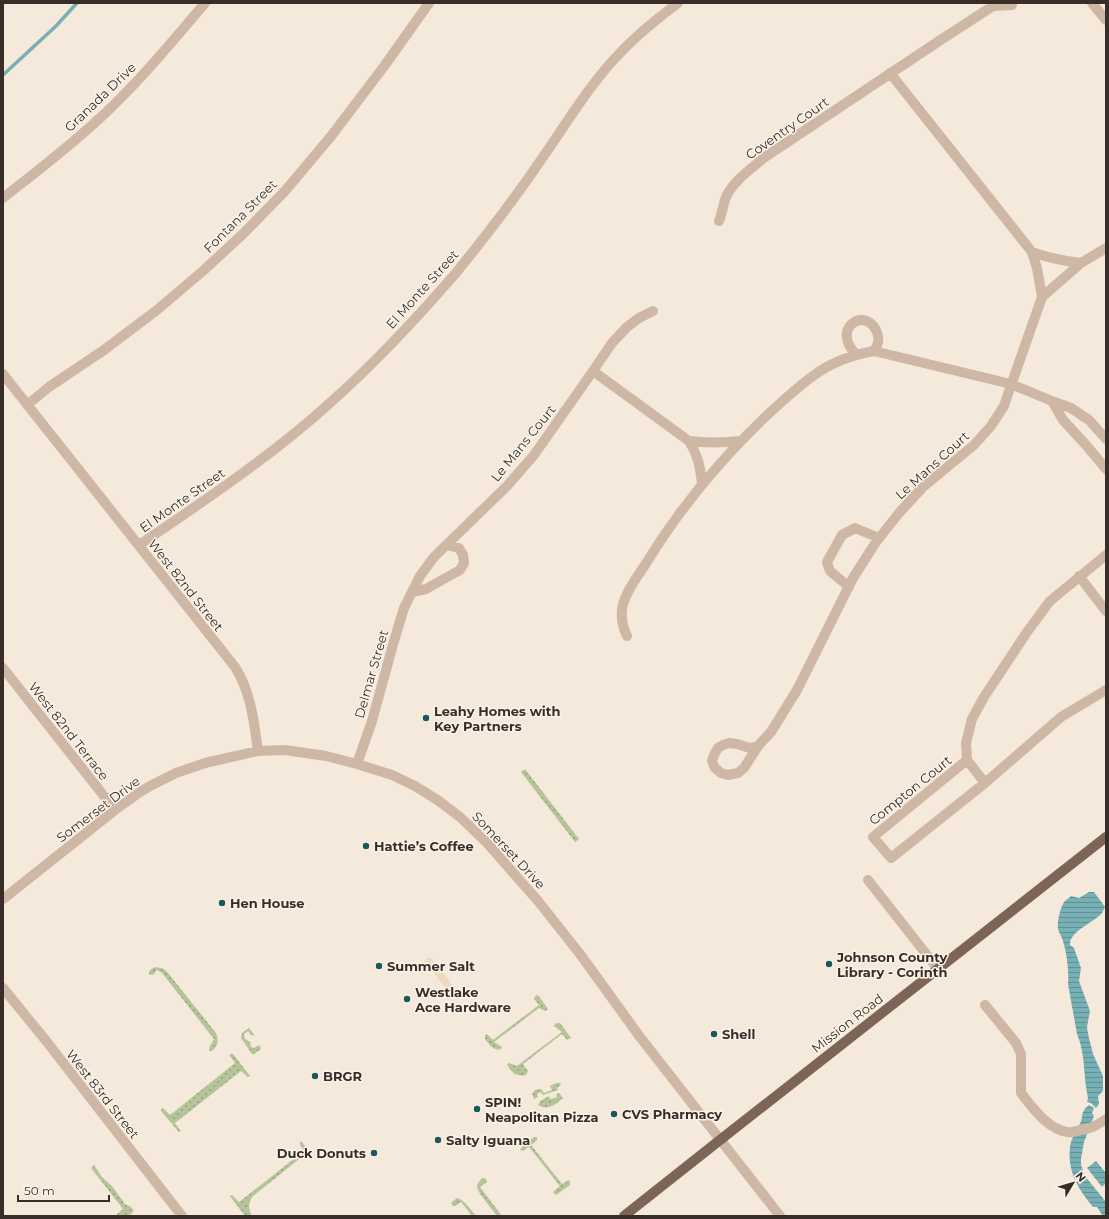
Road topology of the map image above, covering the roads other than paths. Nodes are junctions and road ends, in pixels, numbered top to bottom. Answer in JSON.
{"nodes":[{"id":1,"x":204,"y":3,"type":"edge"},
{"id":2,"x":429,"y":3,"type":"edge"},
{"id":3,"x":678,"y":3,"type":"edge"},
{"id":4,"x":1092,"y":3,"type":"edge"},
{"id":5,"x":1012,"y":5,"type":"dead end"},
{"id":6,"x":1106,"y":20,"type":"edge"},
{"id":7,"x":890,"y":73,"type":"junction"},
{"id":8,"x":3,"y":198,"type":"edge"},
{"id":9,"x":719,"y":221,"type":"dead end"},
{"id":10,"x":1106,"y":248,"type":"edge"},
{"id":11,"x":1032,"y":252,"type":"junction"},
{"id":12,"x":1081,"y":263,"type":"junction"},
{"id":13,"x":1042,"y":297,"type":"junction"},
{"id":14,"x":653,"y":311,"type":"dead end"},
{"id":15,"x":874,"y":351,"type":"junction"},
{"id":16,"x":856,"y":354,"type":"junction"},
{"id":17,"x":593,"y":371,"type":"junction"},
{"id":18,"x":3,"y":374,"type":"edge"},
{"id":19,"x":1012,"y":384,"type":"junction"},
{"id":20,"x":1052,"y":402,"type":"junction"},
{"id":21,"x":27,"y":405,"type":"junction"},
{"id":22,"x":1106,"y":439,"type":"edge"},
{"id":23,"x":689,"y":441,"type":"junction"},
{"id":24,"x":740,"y":441,"type":"junction"},
{"id":25,"x":1106,"y":469,"type":"edge"},
{"id":26,"x":702,"y":483,"type":"junction"},
{"id":27,"x":466,"y":525,"type":"joint"},
{"id":28,"x":879,"y":538,"type":"junction"},
{"id":29,"x":446,"y":545,"type":"junction"},
{"id":30,"x":139,"y":546,"type":"junction"},
{"id":31,"x":1106,"y":555,"type":"edge"},
{"id":32,"x":1079,"y":576,"type":"junction"},
{"id":33,"x":849,"y":587,"type":"junction"},
{"id":34,"x":412,"y":592,"type":"junction"},
{"id":35,"x":1106,"y":611,"type":"edge"},
{"id":36,"x":627,"y":636,"type":"dead end"},
{"id":37,"x":3,"y":668,"type":"edge"},
{"id":38,"x":1106,"y":690,"type":"edge"},
{"id":39,"x":758,"y":746,"type":"dead end"},
{"id":40,"x":258,"y":751,"type":"junction"},
{"id":41,"x":967,"y":760,"type":"junction"},
{"id":42,"x":357,"y":764,"type":"junction"},
{"id":43,"x":985,"y":783,"type":"junction"},
{"id":44,"x":115,"y":810,"type":"junction"},
{"id":45,"x":1106,"y":837,"type":"edge"},
{"id":46,"x":868,"y":880,"type":"dead end"},
{"id":47,"x":3,"y":899,"type":"edge"},
{"id":48,"x":938,"y":969,"type":"junction"},
{"id":49,"x":3,"y":988,"type":"edge"},
{"id":50,"x":985,"y":1005,"type":"dead end"},
{"id":51,"x":1106,"y":1119,"type":"edge"},
{"id":52,"x":720,"y":1140,"type":"junction"},
{"id":53,"x":182,"y":1216,"type":"edge"},
{"id":54,"x":624,"y":1216,"type":"edge"},
{"id":55,"x":780,"y":1216,"type":"edge"}],
"edges":[{"from":1,"to":8,"type":"street","name":"Granada Drive"},
{"from":2,"to":21,"type":"street","name":"Fontana Street"},
{"from":3,"to":30,"type":"street","name":"El Monte Street"},
{"from":4,"to":6,"type":"street"},
{"from":5,"to":7,"type":"street","name":"Coventry Court"},
{"from":7,"to":9,"type":"street","name":"Coventry Court"},
{"from":7,"to":11,"type":"street"},
{"from":10,"to":12,"type":"street"},
{"from":11,"to":12,"type":"street"},
{"from":11,"to":13,"type":"street"},
{"from":12,"to":13,"type":"street"},
{"from":13,"to":19,"type":"street"},
{"from":14,"to":17,"type":"street","name":"Le Mans Court"},
{"from":15,"to":16,"type":"street"},
{"from":15,"to":16,"type":"street"},
{"from":15,"to":19,"type":"street"},
{"from":16,"to":24,"type":"street"},
{"from":17,"to":23,"type":"street"},
{"from":17,"to":27,"type":"street","name":"Le Mans Court"},
{"from":18,"to":21,"type":"street","name":"West 82nd Street"},
{"from":19,"to":20,"type":"street"},
{"from":19,"to":28,"type":"street","name":"Le Mans Court"},
{"from":20,"to":22,"type":"street"},
{"from":20,"to":25,"type":"street"},
{"from":21,"to":30,"type":"street","name":"West 82nd Street"},
{"from":23,"to":24,"type":"street"},
{"from":23,"to":26,"type":"street"},
{"from":24,"to":26,"type":"street"},
{"from":26,"to":36,"type":"street"},
{"from":27,"to":29,"type":"street","name":"Delmar Street"},
{"from":28,"to":33,"type":"street","name":"Le Mans Court"},
{"from":28,"to":33,"type":"street"},
{"from":29,"to":34,"type":"street","name":"Delmar Street"},
{"from":29,"to":34,"type":"street"},
{"from":30,"to":40,"type":"street","name":"West 82nd Street"},
{"from":31,"to":32,"type":"street","name":"Compton Court"},
{"from":32,"to":35,"type":"street"},
{"from":32,"to":41,"type":"street","name":"Compton Court"},
{"from":33,"to":39,"type":"street","name":"Le Mans Court"},
{"from":34,"to":42,"type":"street","name":"Delmar Street"},
{"from":37,"to":44,"type":"street","name":"West 82nd Terrace"},
{"from":38,"to":43,"type":"street","name":"Compton Court"},
{"from":40,"to":42,"type":"street","name":"Somerset Drive"},
{"from":40,"to":44,"type":"street","name":"Somerset Drive"},
{"from":41,"to":43,"type":"street","name":"Compton Court"},
{"from":41,"to":43,"type":"street","name":"Compton Court"},
{"from":42,"to":52,"type":"street","name":"Somerset Drive"},
{"from":44,"to":47,"type":"street","name":"Somerset Drive"},
{"from":45,"to":48,"type":"main road","name":"Mission Road"},
{"from":46,"to":48,"type":"street"},
{"from":48,"to":52,"type":"main road","name":"Mission Road"},
{"from":49,"to":53,"type":"street","name":"West 83rd Street"},
{"from":50,"to":51,"type":"street"},
{"from":52,"to":54,"type":"main road","name":"Mission Road"},
{"from":52,"to":55,"type":"street","name":"Somerset Drive"}]}
